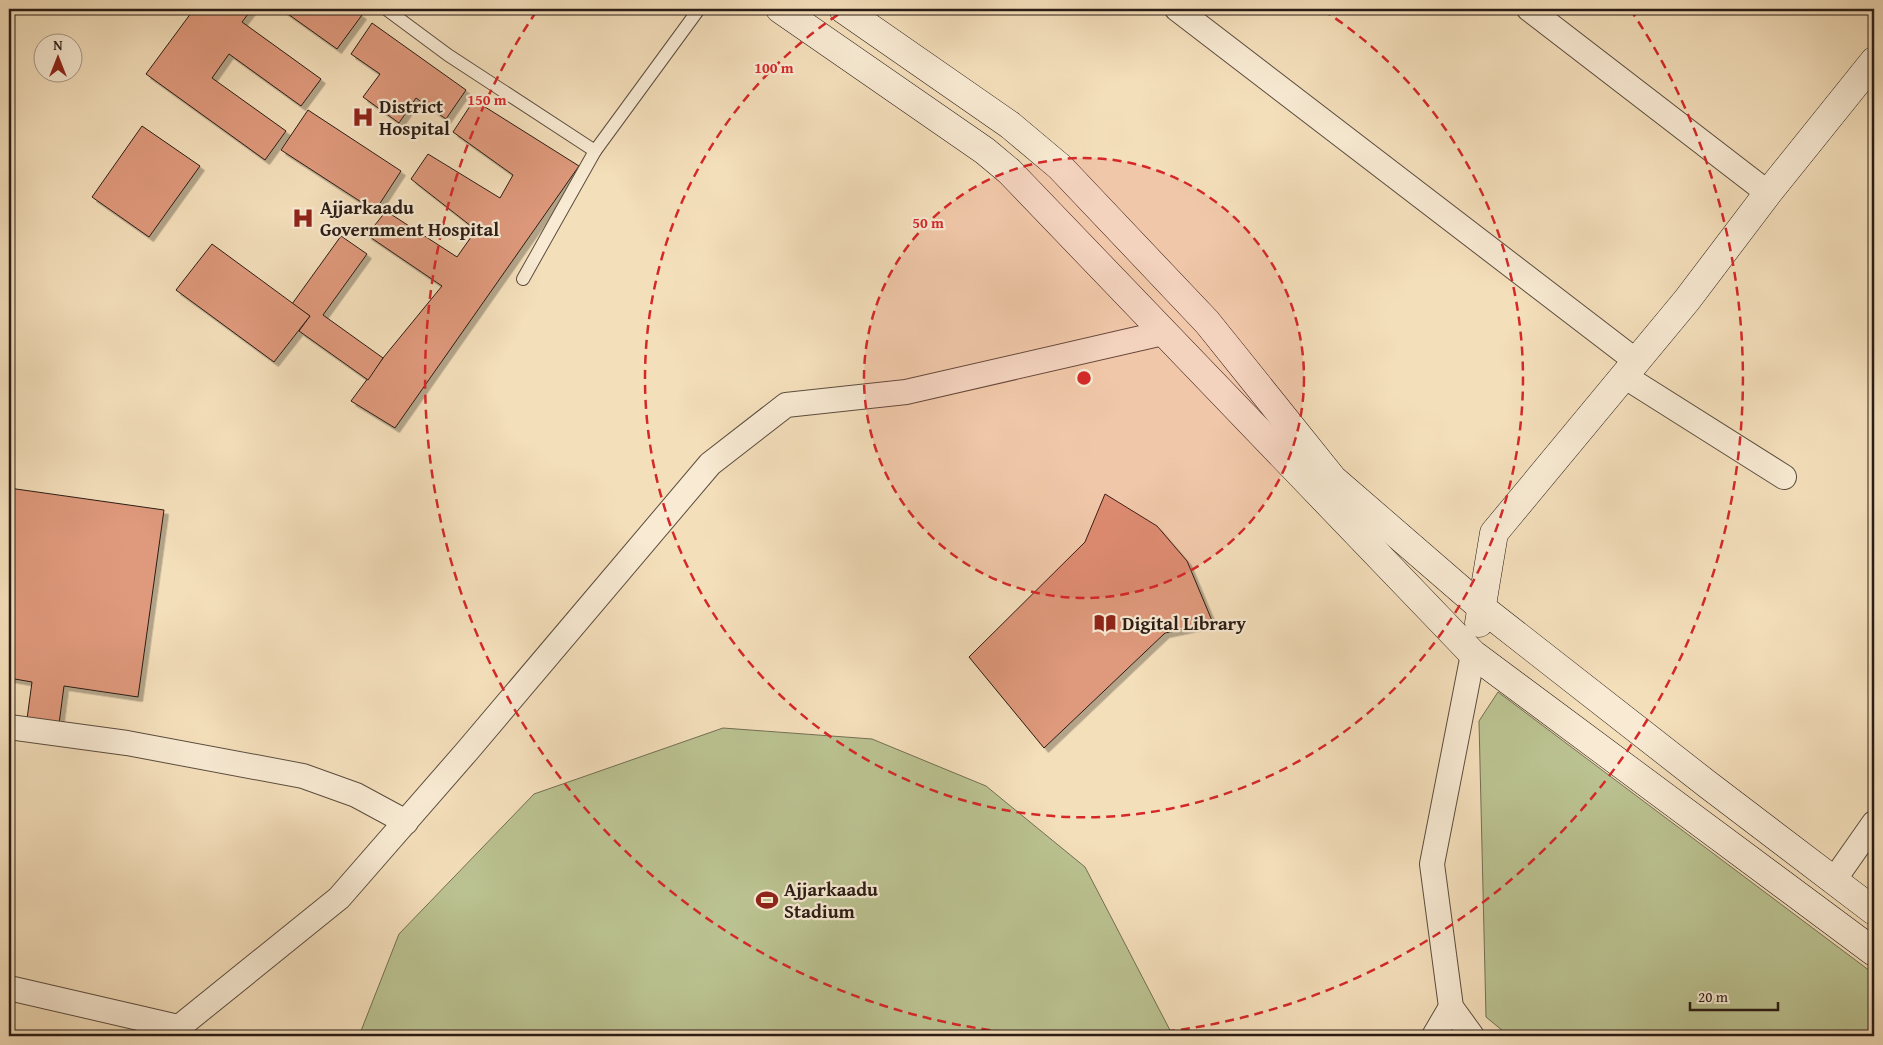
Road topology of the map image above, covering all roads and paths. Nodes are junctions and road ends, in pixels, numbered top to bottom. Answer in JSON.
{"nodes":[{"id":1,"x":386,"y":9,"type":"edge"},
{"id":2,"x":699,"y":9,"type":"edge"},
{"id":3,"x":780,"y":9,"type":"edge"},
{"id":4,"x":843,"y":9,"type":"edge"},
{"id":5,"x":1176,"y":9,"type":"edge"},
{"id":6,"x":1529,"y":9,"type":"edge"},
{"id":7,"x":1874,"y":61,"type":"edge"},
{"id":8,"x":595,"y":151,"type":"junction"},
{"id":9,"x":1768,"y":193,"type":"junction"},
{"id":10,"x":523,"y":279,"type":"dead end"},
{"id":11,"x":1163,"y":333,"type":"junction"},
{"id":12,"x":1630,"y":369,"type":"junction"},
{"id":13,"x":1784,"y":477,"type":"dead end"},
{"id":14,"x":1482,"y":608,"type":"junction"},
{"id":15,"x":1473,"y":654,"type":"junction"},
{"id":16,"x":9,"y":726,"type":"edge"},
{"id":17,"x":406,"y":822,"type":"junction"},
{"id":18,"x":1874,"y":823,"type":"edge"},
{"id":19,"x":1834,"y":880,"type":"junction"},
{"id":20,"x":1874,"y":911,"type":"edge"},
{"id":21,"x":1874,"y":952,"type":"edge"},
{"id":22,"x":9,"y":988,"type":"edge"},
{"id":23,"x":1451,"y":1007,"type":"junction"},
{"id":24,"x":173,"y":1031,"type":"edge"},
{"id":25,"x":1434,"y":1036,"type":"edge"},
{"id":26,"x":1472,"y":1036,"type":"edge"}],
"edges":[{"from":1,"to":8,"type":"lane"},
{"from":2,"to":8,"type":"lane"},
{"from":3,"to":11,"type":"main road"},
{"from":4,"to":14,"type":"main road"},
{"from":5,"to":12,"type":"street"},
{"from":6,"to":9,"type":"street"},
{"from":7,"to":9,"type":"main road"},
{"from":8,"to":10,"type":"lane"},
{"from":9,"to":12,"type":"main road"},
{"from":11,"to":15,"type":"main road"},
{"from":11,"to":17,"type":"street"},
{"from":12,"to":13,"type":"street"},
{"from":12,"to":14,"type":"main road"},
{"from":14,"to":15,"type":"main road"},
{"from":14,"to":19,"type":"main road"},
{"from":15,"to":21,"type":"main road"},
{"from":15,"to":23,"type":"street"},
{"from":16,"to":17,"type":"street"},
{"from":17,"to":24,"type":"street"},
{"from":18,"to":19,"type":"street"},
{"from":19,"to":20,"type":"main road"},
{"from":22,"to":24,"type":"street"},
{"from":23,"to":25,"type":"street"},
{"from":23,"to":26,"type":"street"}]}
